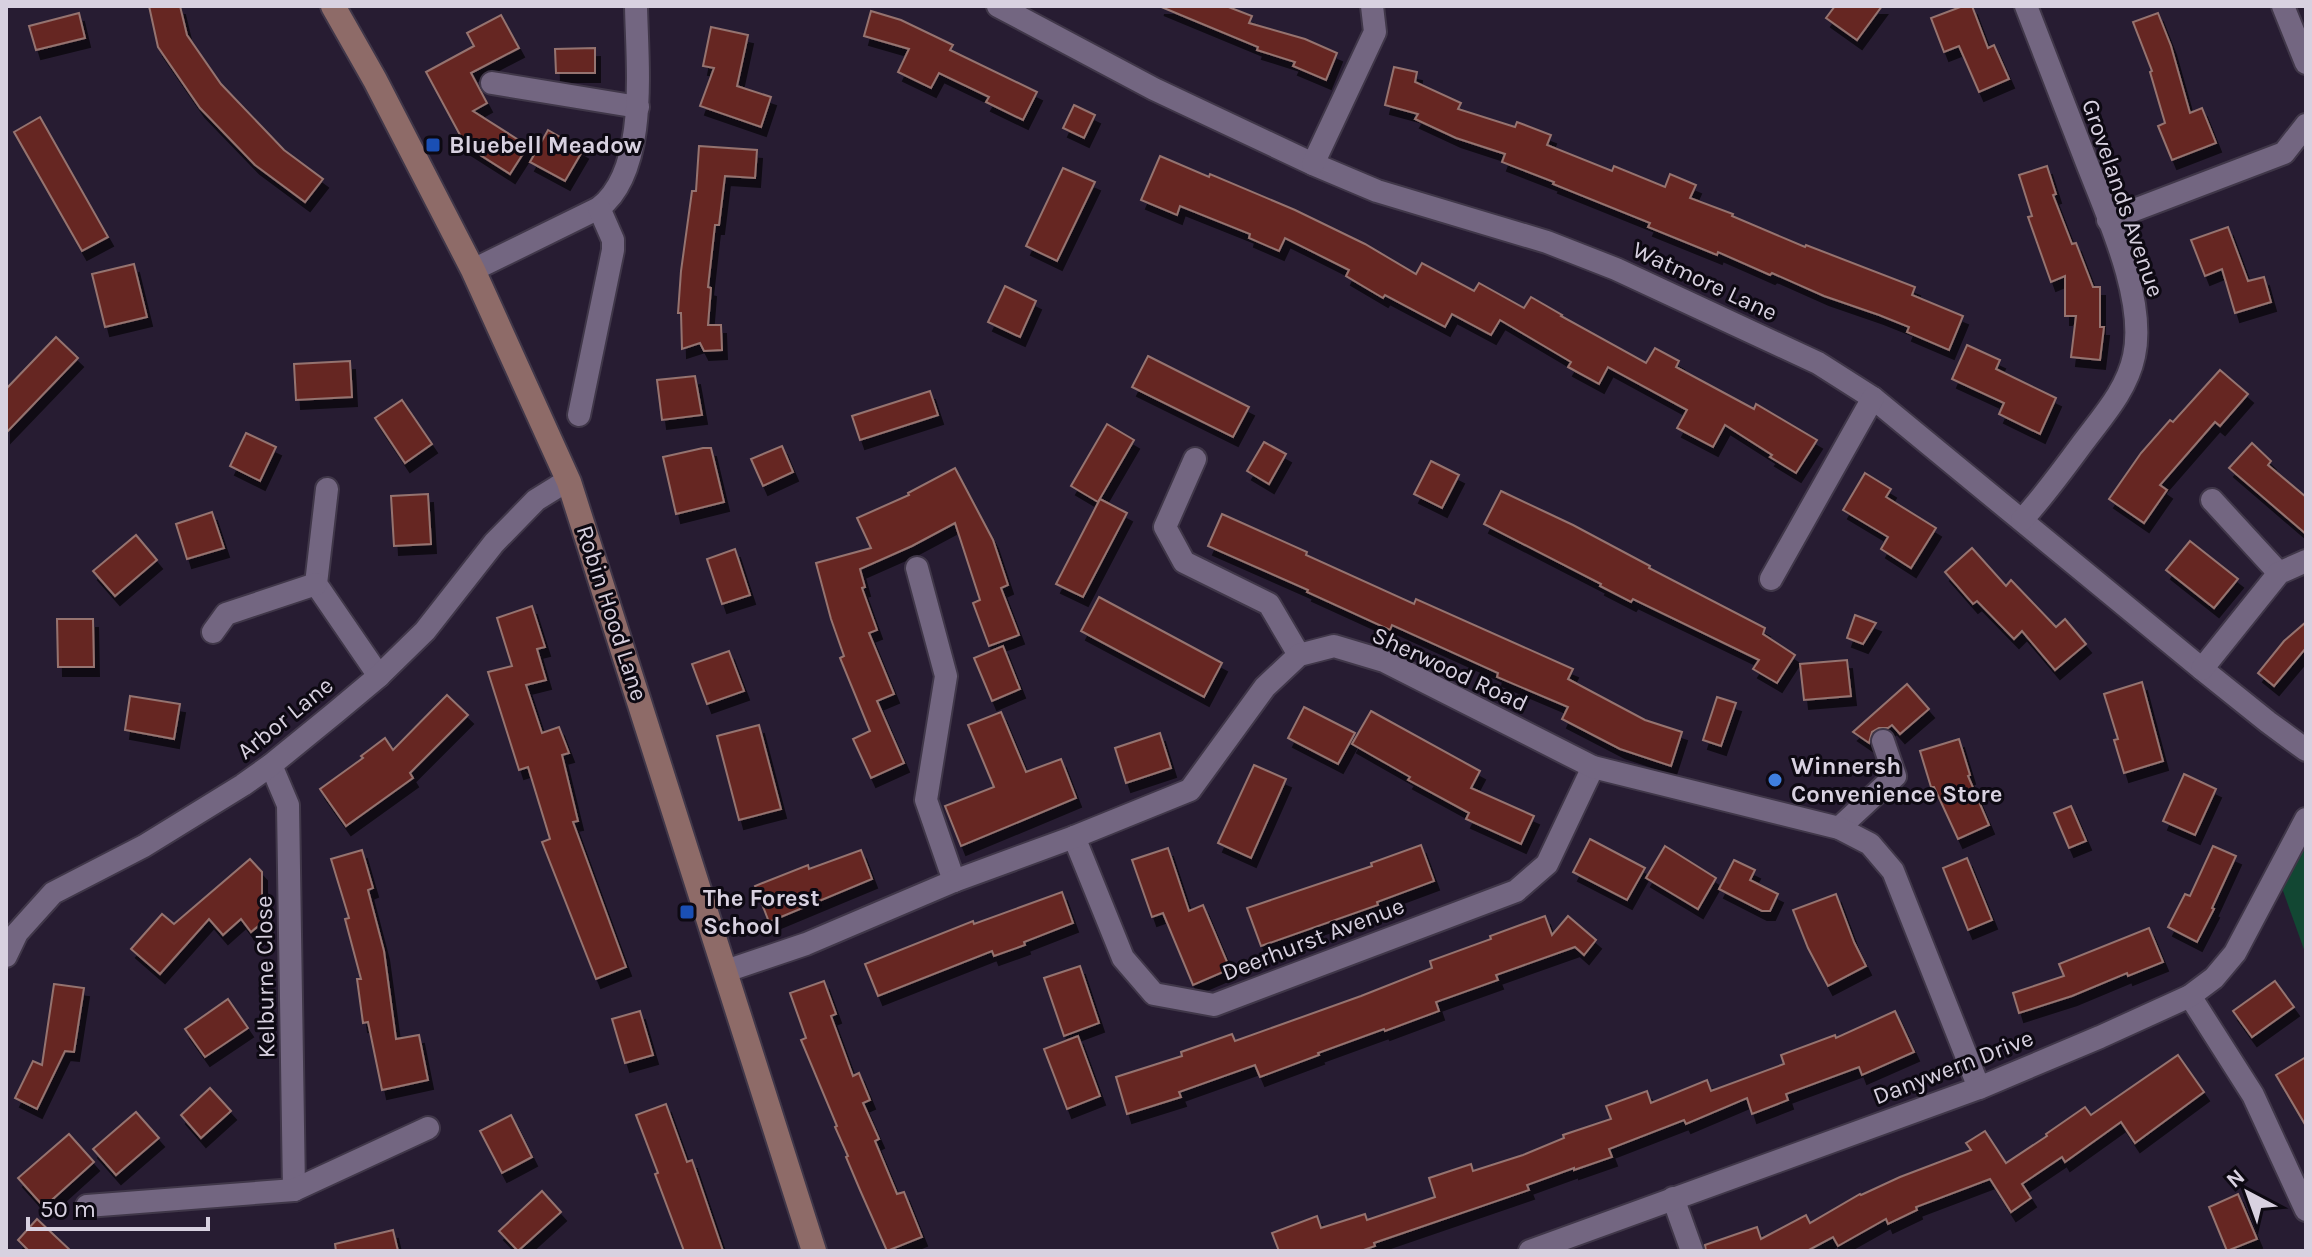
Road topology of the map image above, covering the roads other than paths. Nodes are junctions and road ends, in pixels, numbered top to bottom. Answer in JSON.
{"nodes":[{"id":1,"x":333,"y":6,"type":"edge"},
{"id":2,"x":636,"y":6,"type":"edge"},
{"id":3,"x":998,"y":6,"type":"edge"},
{"id":4,"x":1372,"y":6,"type":"edge"},
{"id":5,"x":2026,"y":6,"type":"edge"},
{"id":6,"x":2283,"y":6,"type":"edge"},
{"id":7,"x":2306,"y":63,"type":"edge"},
{"id":8,"x":492,"y":83,"type":"dead end"},
{"id":9,"x":638,"y":107,"type":"junction"},
{"id":10,"x":2306,"y":125,"type":"edge"},
{"id":11,"x":1313,"y":164,"type":"junction"},
{"id":12,"x":599,"y":208,"type":"junction"},
{"id":13,"x":2108,"y":220,"type":"junction"},
{"id":14,"x":473,"y":270,"type":"junction"},
{"id":15,"x":1873,"y":398,"type":"junction"},
{"id":16,"x":579,"y":415,"type":"dead end"},
{"id":17,"x":1195,"y":459,"type":"dead end"},
{"id":18,"x":569,"y":482,"type":"junction"},
{"id":19,"x":327,"y":489,"type":"dead end"},
{"id":20,"x":2212,"y":500,"type":"dead end"},
{"id":21,"x":2022,"y":520,"type":"junction"},
{"id":22,"x":2306,"y":561,"type":"edge"},
{"id":23,"x":917,"y":568,"type":"dead end"},
{"id":24,"x":2279,"y":573,"type":"junction"},
{"id":25,"x":1771,"y":579,"type":"dead end"},
{"id":26,"x":316,"y":584,"type":"junction"},
{"id":27,"x":213,"y":632,"type":"dead end"},
{"id":28,"x":1299,"y":655,"type":"junction"},
{"id":29,"x":2202,"y":669,"type":"junction"},
{"id":30,"x":379,"y":676,"type":"junction"},
{"id":31,"x":1883,"y":741,"type":"dead end"},
{"id":32,"x":2306,"y":750,"type":"edge"},
{"id":33,"x":271,"y":765,"type":"junction"},
{"id":34,"x":1593,"y":767,"type":"junction"},
{"id":35,"x":2306,"y":819,"type":"edge"},
{"id":36,"x":1839,"y":828,"type":"junction"},
{"id":37,"x":1074,"y":837,"type":"junction"},
{"id":38,"x":954,"y":881,"type":"junction"},
{"id":39,"x":6,"y":956,"type":"edge"},
{"id":40,"x":726,"y":971,"type":"junction"},
{"id":41,"x":2190,"y":996,"type":"junction"},
{"id":42,"x":1979,"y":1088,"type":"junction"},
{"id":43,"x":428,"y":1128,"type":"dead end"},
{"id":44,"x":294,"y":1190,"type":"junction"},
{"id":45,"x":1673,"y":1198,"type":"junction"},
{"id":46,"x":87,"y":1206,"type":"dead end"},
{"id":47,"x":2306,"y":1210,"type":"edge"},
{"id":48,"x":814,"y":1251,"type":"edge"},
{"id":49,"x":1530,"y":1251,"type":"edge"},
{"id":50,"x":1692,"y":1251,"type":"edge"}],
"edges":[{"from":1,"to":14,"type":"main road","name":"Robin Hood Lane"},
{"from":2,"to":9,"type":"street"},
{"from":3,"to":11,"type":"street","name":"Watmore Lane"},
{"from":4,"to":11,"type":"street"},
{"from":5,"to":13,"type":"street","name":"Grovelands Avenue"},
{"from":6,"to":7,"type":"street"},
{"from":8,"to":9,"type":"street"},
{"from":9,"to":12,"type":"street"},
{"from":10,"to":13,"type":"street"},
{"from":11,"to":15,"type":"street","name":"Watmore Lane"},
{"from":12,"to":14,"type":"street"},
{"from":12,"to":16,"type":"street"},
{"from":13,"to":21,"type":"street","name":"Grovelands Avenue"},
{"from":14,"to":18,"type":"main road","name":"Robin Hood Lane"},
{"from":15,"to":21,"type":"street","name":"Watmore Lane"},
{"from":15,"to":25,"type":"street"},
{"from":17,"to":28,"type":"street"},
{"from":18,"to":30,"type":"street","name":"Arbor Lane"},
{"from":18,"to":40,"type":"main road","name":"Robin Hood Lane"},
{"from":19,"to":26,"type":"street"},
{"from":20,"to":24,"type":"street"},
{"from":21,"to":29,"type":"street","name":"Watmore Lane"},
{"from":22,"to":24,"type":"street"},
{"from":23,"to":38,"type":"street"},
{"from":24,"to":29,"type":"street"},
{"from":26,"to":27,"type":"street"},
{"from":26,"to":30,"type":"street"},
{"from":28,"to":34,"type":"street","name":"Sherwood Road"},
{"from":28,"to":37,"type":"street"},
{"from":29,"to":32,"type":"street","name":"Watmore Lane"},
{"from":30,"to":33,"type":"street","name":"Arbor Lane"},
{"from":31,"to":36,"type":"street"},
{"from":33,"to":39,"type":"street","name":"Arbor Lane"},
{"from":33,"to":44,"type":"street","name":"Kelburne Close"},
{"from":34,"to":36,"type":"street","name":"Sherwood Road"},
{"from":34,"to":37,"type":"street","name":"Deerhurst Avenue"},
{"from":35,"to":41,"type":"street","name":"Danywern Drive"},
{"from":36,"to":42,"type":"street","name":"Sherwood Road"},
{"from":37,"to":38,"type":"street"},
{"from":38,"to":40,"type":"street"},
{"from":40,"to":48,"type":"main road","name":"Robin Hood Lane"},
{"from":41,"to":42,"type":"street","name":"Danywern Drive"},
{"from":41,"to":47,"type":"street"},
{"from":42,"to":45,"type":"street","name":"Danywern Drive"},
{"from":43,"to":44,"type":"street"},
{"from":44,"to":46,"type":"street"},
{"from":45,"to":49,"type":"street","name":"Danywern Drive"},
{"from":45,"to":50,"type":"street"}]}
